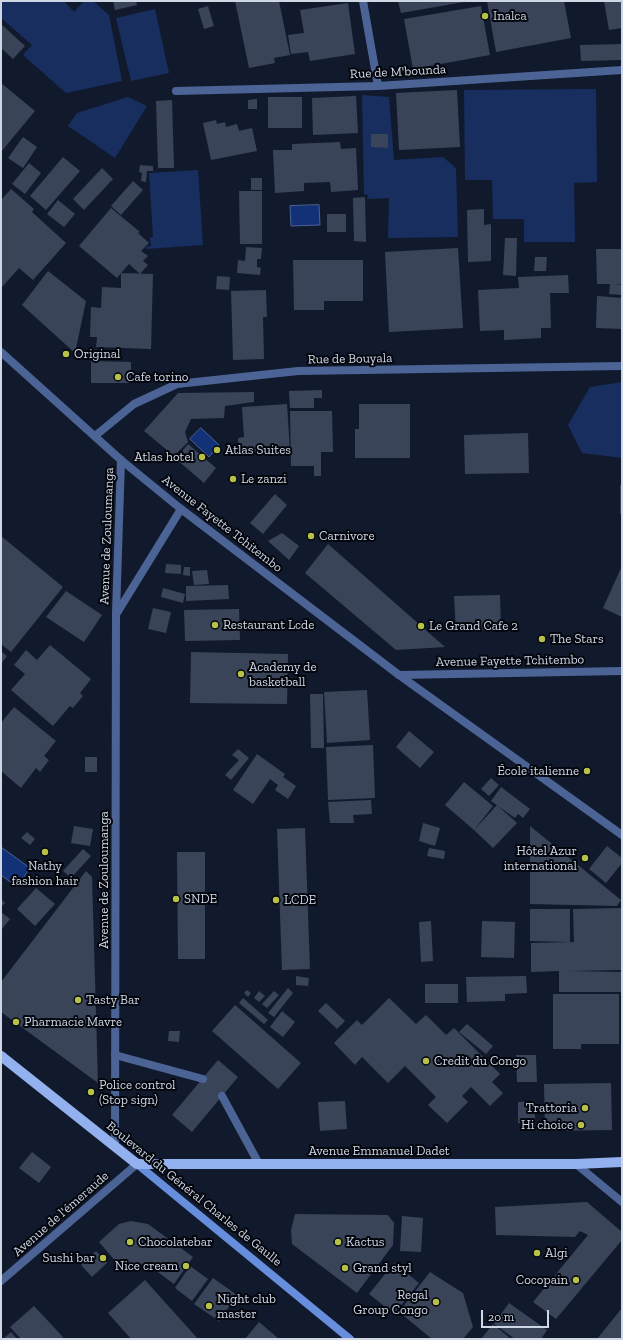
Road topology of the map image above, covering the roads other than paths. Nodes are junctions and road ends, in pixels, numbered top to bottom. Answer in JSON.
{"nodes":[{"id":1,"x":363,"y":1,"type":"edge"},
{"id":2,"x":622,"y":70,"type":"edge"},
{"id":3,"x":378,"y":86,"type":"junction"},
{"id":4,"x":176,"y":91,"type":"dead end"},
{"id":5,"x":1,"y":352,"type":"edge"},
{"id":6,"x":622,"y":366,"type":"edge"},
{"id":7,"x":95,"y":436,"type":"junction"},
{"id":8,"x":121,"y":460,"type":"junction"},
{"id":9,"x":181,"y":509,"type":"junction"},
{"id":10,"x":116,"y":613,"type":"junction"},
{"id":11,"x":622,"y":671,"type":"edge"},
{"id":12,"x":399,"y":675,"type":"junction"},
{"id":13,"x":622,"y":835,"type":"edge"},
{"id":14,"x":115,"y":1055,"type":"junction"},
{"id":15,"x":1,"y":1056,"type":"edge"},
{"id":16,"x":203,"y":1079,"type":"dead end"},
{"id":17,"x":222,"y":1096,"type":"dead end"},
{"id":18,"x":115,"y":1147,"type":"junction"},
{"id":19,"x":622,"y":1162,"type":"edge"},
{"id":20,"x":137,"y":1164,"type":"junction"},
{"id":21,"x":259,"y":1164,"type":"junction"},
{"id":22,"x":576,"y":1164,"type":"junction"},
{"id":23,"x":622,"y":1202,"type":"edge"},
{"id":24,"x":1,"y":1281,"type":"edge"},
{"id":25,"x":350,"y":1339,"type":"edge"}],
"edges":[{"from":1,"to":3,"type":"street"},
{"from":2,"to":3,"type":"street","name":"Rue de M'bounda"},
{"from":3,"to":4,"type":"street","name":"Rue de M'bounda"},
{"from":5,"to":7,"type":"street","name":"Avenue Fayette Tchitembo"},
{"from":6,"to":7,"type":"street","name":"Rue de Bouyala"},
{"from":7,"to":8,"type":"street","name":"Avenue Fayette Tchitembo"},
{"from":8,"to":9,"type":"street","name":"Avenue Fayette Tchitembo"},
{"from":8,"to":10,"type":"street","name":"Avenue de Zouloumanga"},
{"from":9,"to":10,"type":"street","name":"Avenue de Zouloumanga"},
{"from":9,"to":12,"type":"street","name":"Avenue Fayette Tchitembo"},
{"from":10,"to":14,"type":"street","name":"Avenue de Zouloumanga"},
{"from":11,"to":12,"type":"street","name":"Avenue Fayette Tchitembo"},
{"from":12,"to":13,"type":"street","name":"Avenue Fayette Tchitembo"},
{"from":14,"to":16,"type":"street"},
{"from":14,"to":18,"type":"street","name":"Avenue de Zouloumanga"},
{"from":15,"to":18,"type":"main road","name":"Boulevard du Général Charles de Gaulle"},
{"from":17,"to":21,"type":"street"},
{"from":18,"to":20,"type":"main road","name":"Boulevard du Général Charles de Gaulle"},
{"from":19,"to":22,"type":"main road","name":"Avenue Emmanuel Dadet"},
{"from":20,"to":21,"type":"main road","name":"Avenue Emmanuel Dadet"},
{"from":20,"to":24,"type":"street","name":"Avenue de l'émeraude"},
{"from":20,"to":25,"type":"main road","name":"Boulevard du Général Charles de Gaulle"},
{"from":21,"to":22,"type":"main road","name":"Avenue Emmanuel Dadet"},
{"from":22,"to":23,"type":"street"}]}
